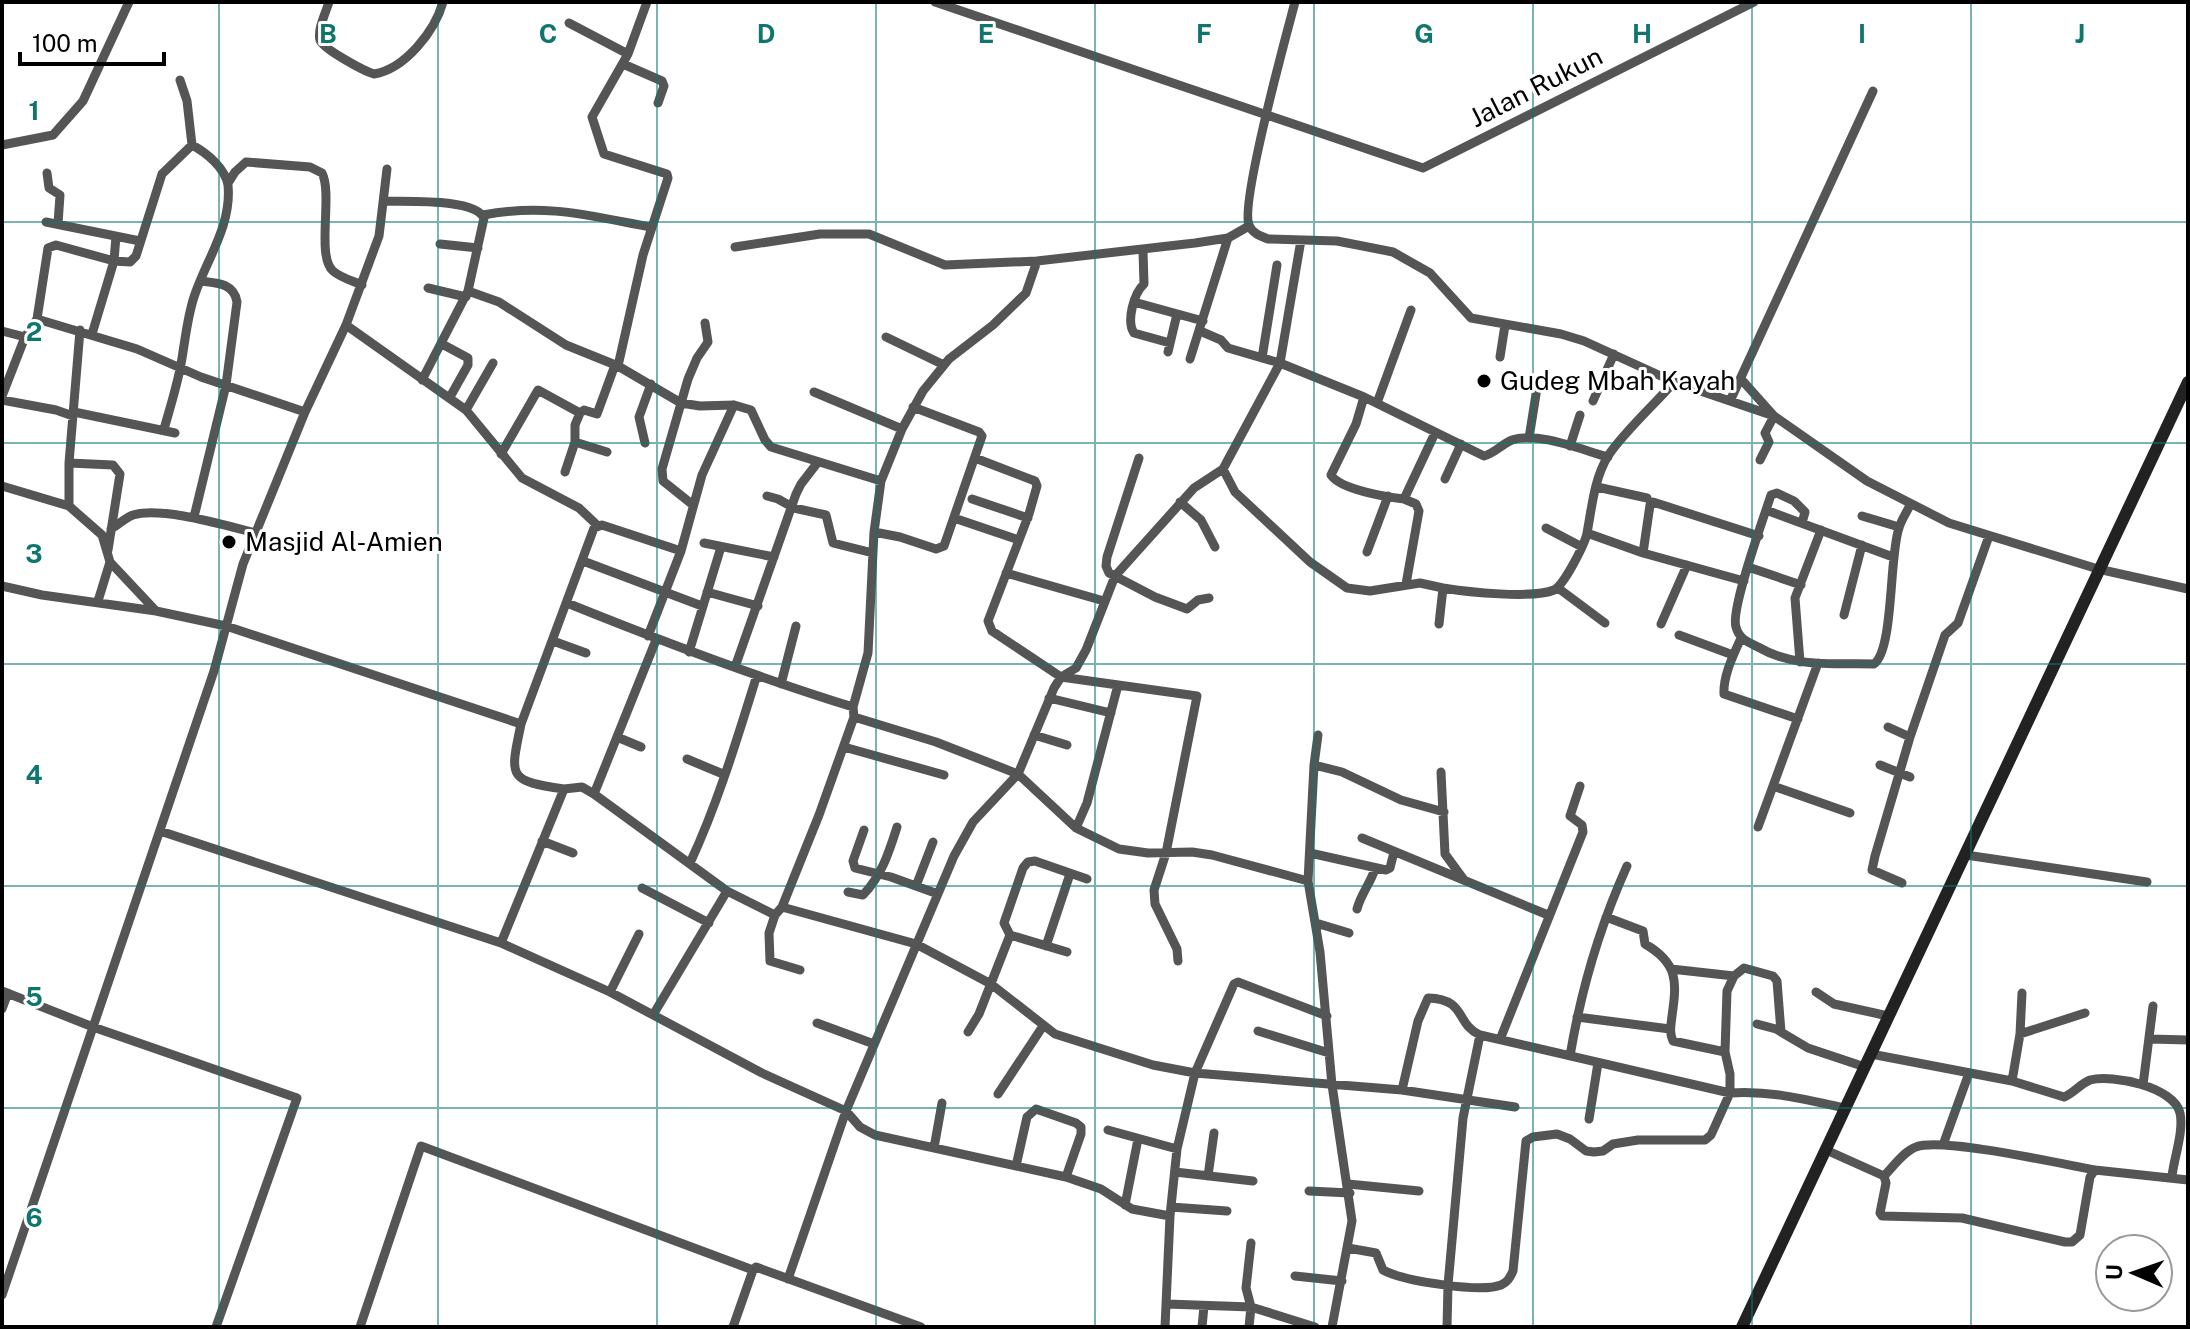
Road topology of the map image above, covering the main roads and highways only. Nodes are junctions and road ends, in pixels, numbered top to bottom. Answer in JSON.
{"nodes":[{"id":1,"x":2188,"y":382,"type":"edge"},
{"id":2,"x":1742,"y":1327,"type":"edge"}],
"edges":[{"from":1,"to":2,"type":"main road"}]}
